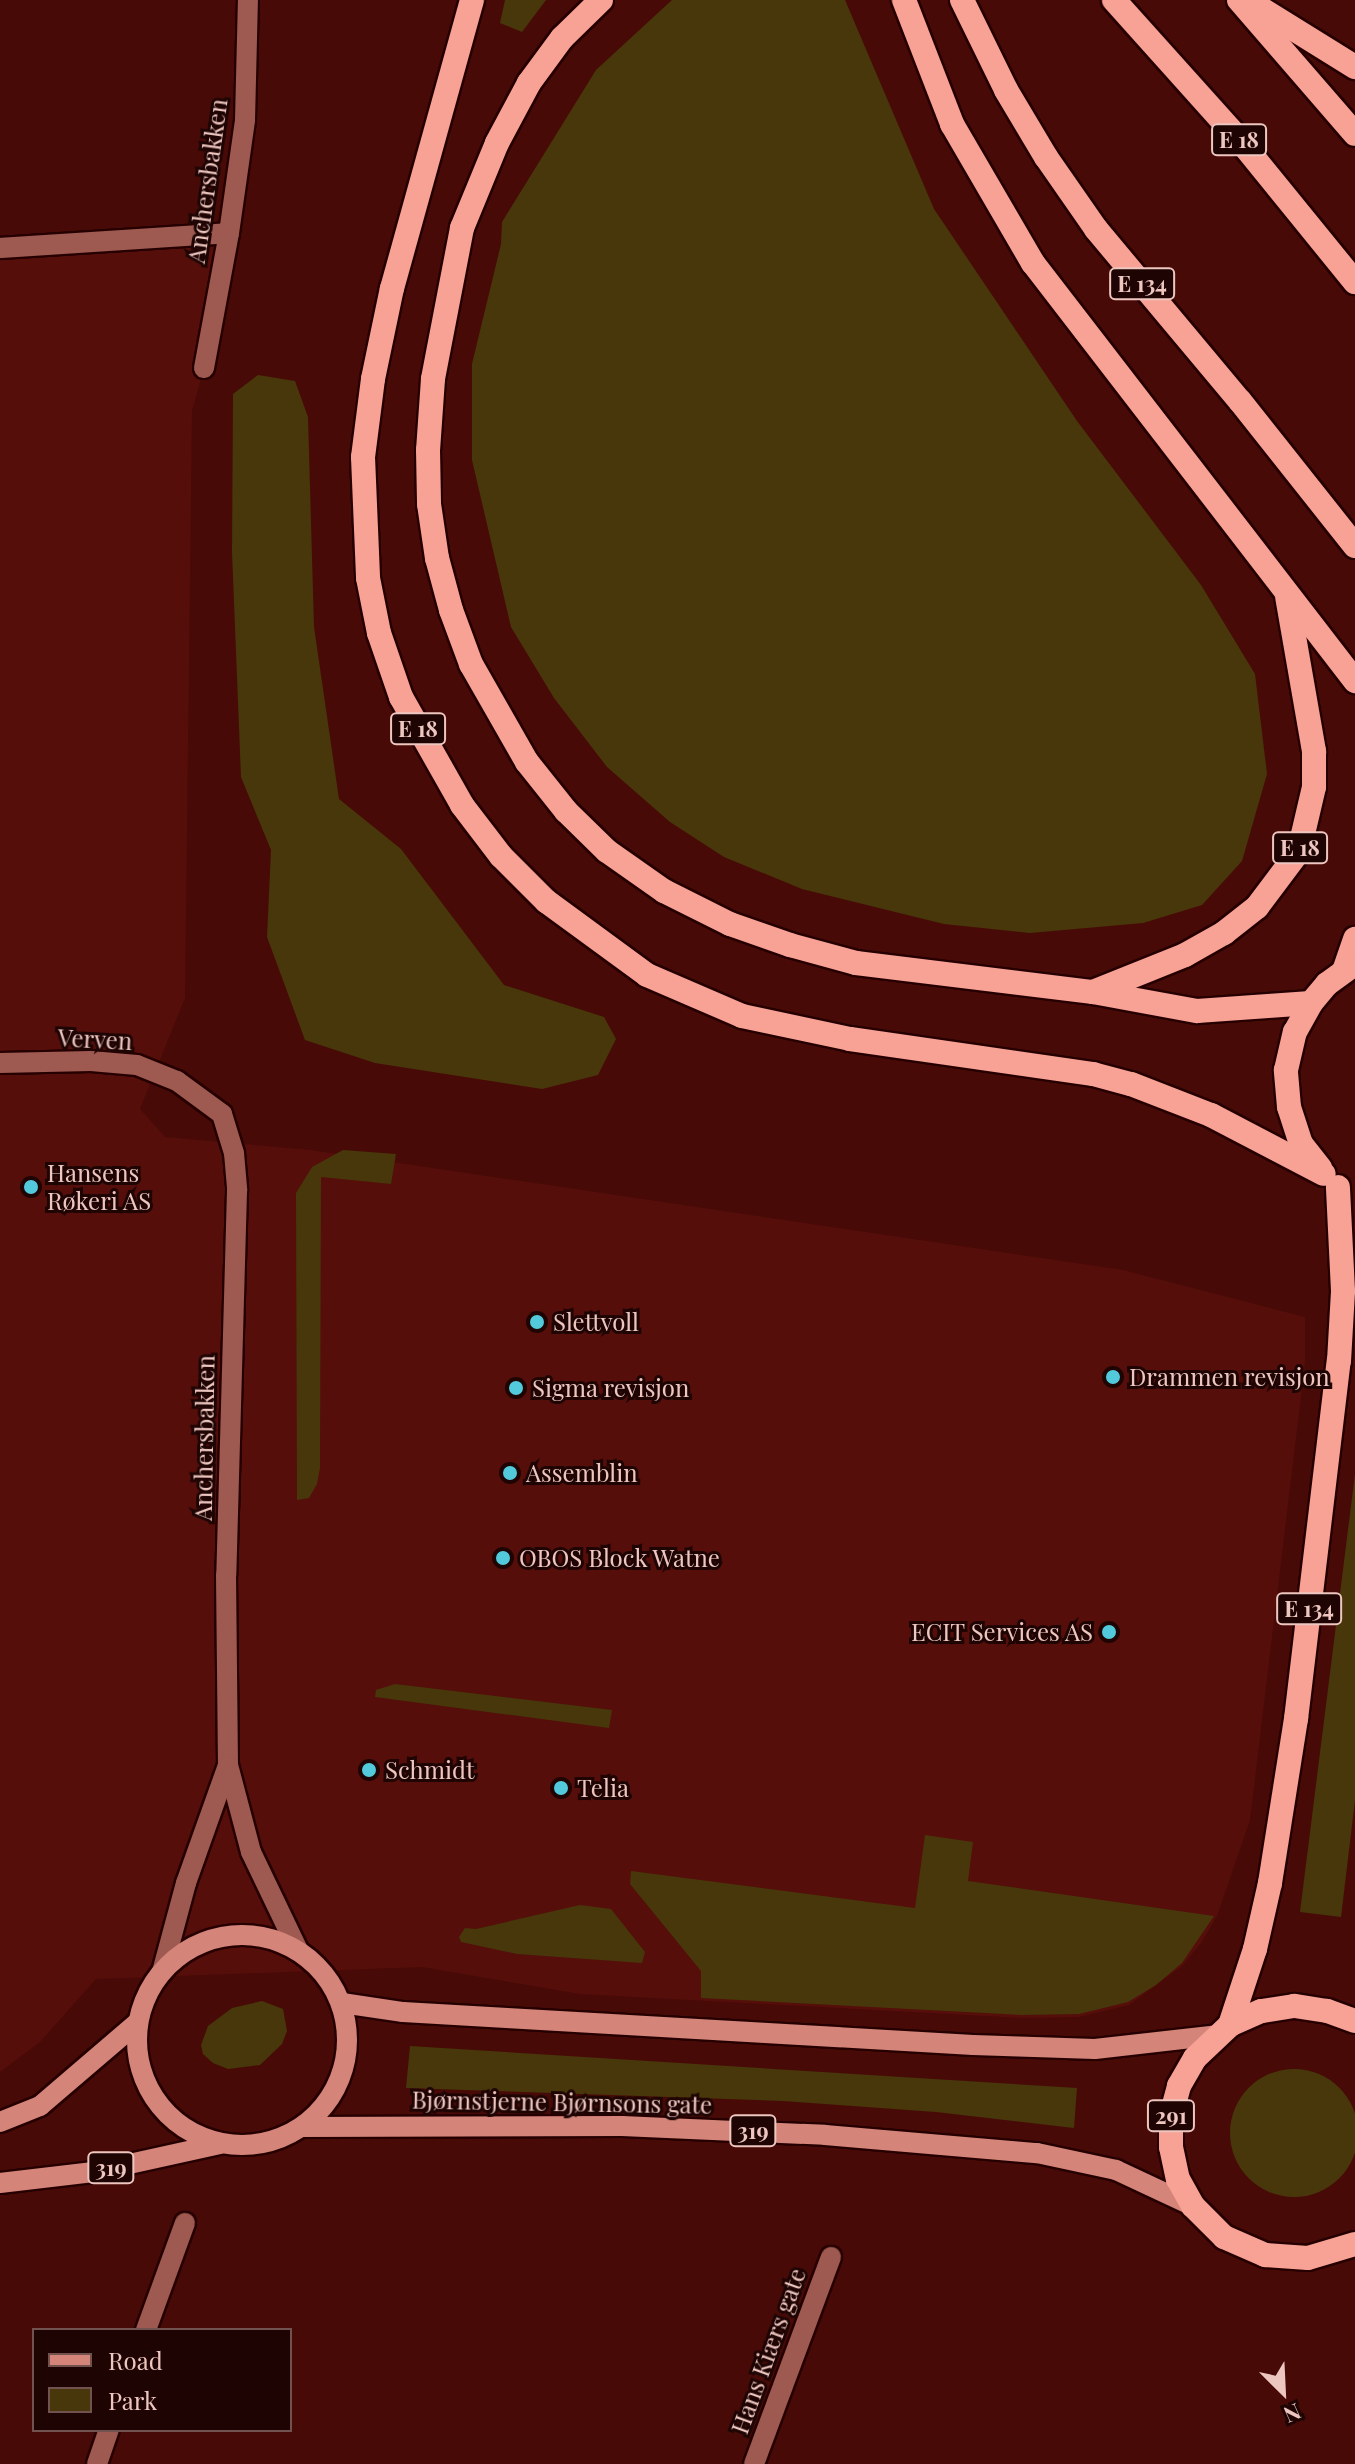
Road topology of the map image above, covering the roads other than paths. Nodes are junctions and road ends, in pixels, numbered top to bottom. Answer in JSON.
{"nodes":[{"id":1,"x":248,"y":0,"type":"edge"},
{"id":2,"x":472,"y":0,"type":"edge"},
{"id":3,"x":601,"y":0,"type":"edge"},
{"id":4,"x":904,"y":0,"type":"edge"},
{"id":5,"x":962,"y":0,"type":"edge"},
{"id":6,"x":1239,"y":0,"type":"edge"},
{"id":7,"x":1246,"y":0,"type":"edge"},
{"id":8,"x":1113,"y":1,"type":"edge"},
{"id":9,"x":1355,"y":67,"type":"edge"},
{"id":10,"x":1355,"y":134,"type":"edge"},
{"id":11,"x":229,"y":233,"type":"junction"},
{"id":12,"x":0,"y":248,"type":"edge"},
{"id":13,"x":1355,"y":282,"type":"edge"},
{"id":14,"x":204,"y":368,"type":"dead end"},
{"id":15,"x":1355,"y":546,"type":"edge"},
{"id":16,"x":1287,"y":592,"type":"junction"},
{"id":17,"x":1355,"y":681,"type":"edge"},
{"id":18,"x":1355,"y":939,"type":"edge"},
{"id":19,"x":1349,"y":968,"type":"edge"},
{"id":20,"x":1093,"y":992,"type":"junction"},
{"id":21,"x":1311,"y":1003,"type":"junction"},
{"id":22,"x":0,"y":1063,"type":"edge"},
{"id":23,"x":222,"y":1114,"type":"joint"},
{"id":24,"x":1339,"y":1186,"type":"edge"},
{"id":25,"x":228,"y":1765,"type":"junction"},
{"id":26,"x":298,"y":1950,"type":"junction"},
{"id":27,"x":162,"y":1972,"type":"junction"},
{"id":28,"x":342,"y":2003,"type":"junction"},
{"id":29,"x":1355,"y":2021,"type":"edge"},
{"id":30,"x":138,"y":2022,"type":"junction"},
{"id":31,"x":1223,"y":2030,"type":"junction"},
{"id":32,"x":0,"y":2122,"type":"edge"},
{"id":33,"x":302,"y":2127,"type":"junction"},
{"id":34,"x":221,"y":2144,"type":"junction"},
{"id":35,"x":0,"y":2183,"type":"edge"},
{"id":36,"x":1193,"y":2206,"type":"junction"},
{"id":37,"x":185,"y":2223,"type":"dead end"},
{"id":38,"x":1355,"y":2244,"type":"edge"},
{"id":39,"x":831,"y":2257,"type":"dead end"},
{"id":40,"x":147,"y":2328,"type":"edge"},
{"id":41,"x":108,"y":2432,"type":"edge"},
{"id":42,"x":97,"y":2464,"type":"edge"},
{"id":43,"x":754,"y":2464,"type":"edge"}],
"edges":[{"from":1,"to":11,"type":"street","name":"Anchersbakken"},
{"from":2,"to":24,"type":"highway","number":"E 18"},
{"from":3,"to":20,"type":"highway","number":"E 18"},
{"from":4,"to":16,"type":"highway"},
{"from":5,"to":15,"type":"highway","number":"E 134"},
{"from":6,"to":10,"type":"highway"},
{"from":7,"to":9,"type":"highway"},
{"from":8,"to":13,"type":"highway","number":"E 18"},
{"from":11,"to":12,"type":"street"},
{"from":11,"to":14,"type":"street","name":"Anchersbakken"},
{"from":16,"to":17,"type":"highway"},
{"from":16,"to":20,"type":"highway","number":"E 18"},
{"from":18,"to":19,"type":"highway"},
{"from":19,"to":21,"type":"highway"},
{"from":20,"to":21,"type":"highway","number":"E 18"},
{"from":21,"to":24,"type":"highway"},
{"from":22,"to":23,"type":"street","name":"Verven"},
{"from":23,"to":25,"type":"street","name":"Anchersbakken"},
{"from":24,"to":31,"type":"highway","number":"E 134"},
{"from":25,"to":26,"type":"street"},
{"from":25,"to":27,"type":"street"},
{"from":26,"to":27,"type":"main road","number":"319"},
{"from":26,"to":28,"type":"main road","number":"319"},
{"from":27,"to":30,"type":"main road","number":"319"},
{"from":28,"to":31,"type":"main road"},
{"from":28,"to":33,"type":"main road","number":"319"},
{"from":29,"to":31,"type":"highway","number":"291"},
{"from":30,"to":32,"type":"main road","number":"319"},
{"from":30,"to":34,"type":"main road","number":"319"},
{"from":31,"to":36,"type":"highway","number":"291"},
{"from":33,"to":34,"type":"main road","number":"319"},
{"from":33,"to":36,"type":"main road","name":"Bjørnstjerne Bjørnsons gate","number":"319"},
{"from":34,"to":35,"type":"main road","number":"319"},
{"from":36,"to":38,"type":"highway","number":"291"},
{"from":37,"to":40,"type":"street"},
{"from":39,"to":43,"type":"street","name":"Hans Kiærs gate"},
{"from":41,"to":42,"type":"street"}]}
